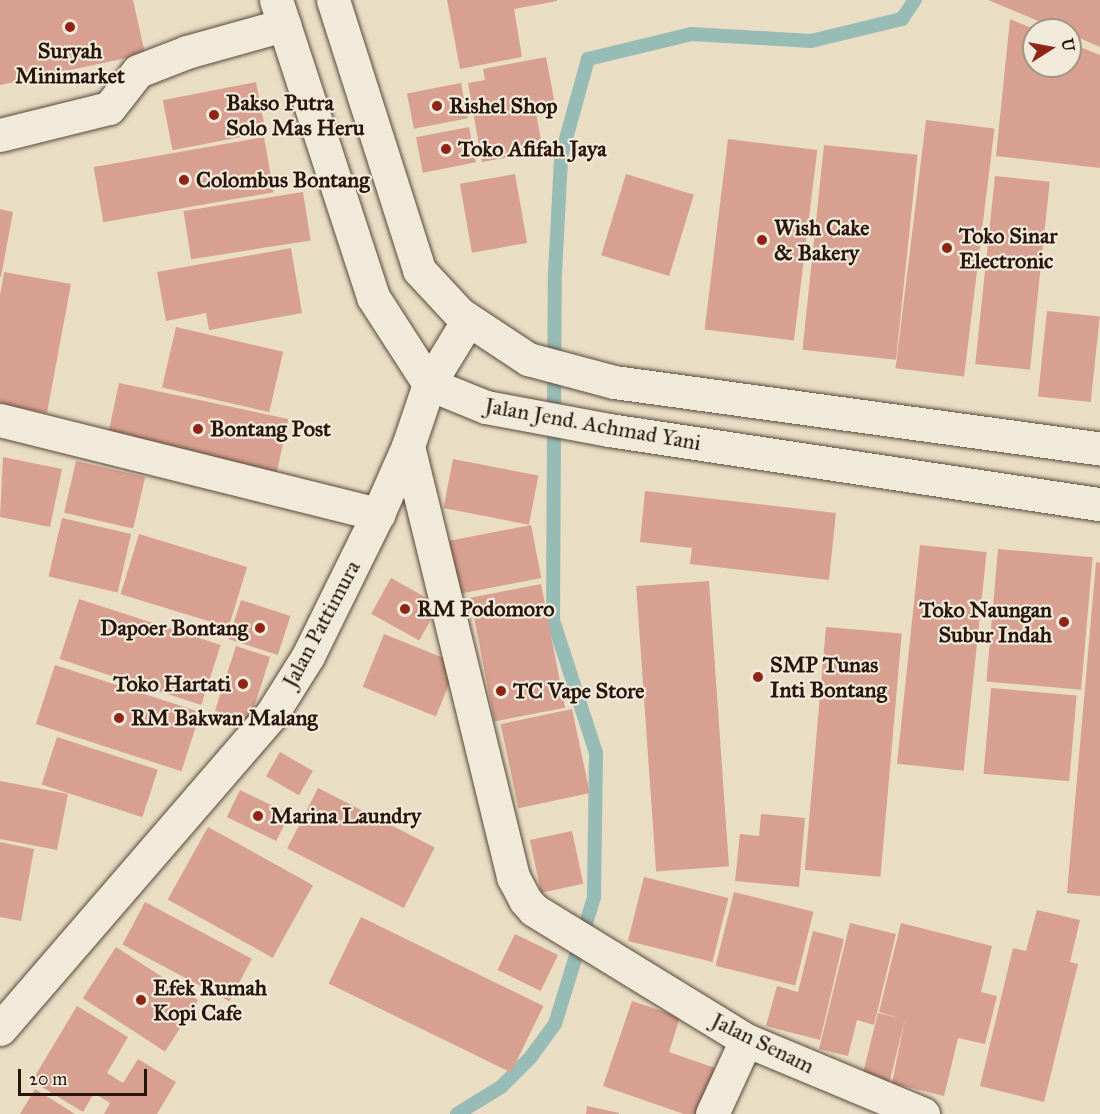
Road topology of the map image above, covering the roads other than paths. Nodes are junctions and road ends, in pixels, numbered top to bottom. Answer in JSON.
{"nodes":[{"id":1,"x":333,"y":0,"type":"edge"},
{"id":2,"x":280,"y":13,"type":"edge"},
{"id":3,"x":0,"y":135,"type":"edge"},
{"id":4,"x":468,"y":320,"type":"junction"},
{"id":5,"x":429,"y":384,"type":"junction"},
{"id":6,"x":0,"y":420,"type":"edge"},
{"id":7,"x":408,"y":447,"type":"junction"},
{"id":8,"x":1100,"y":449,"type":"edge"},
{"id":9,"x":1100,"y":504,"type":"edge"},
{"id":10,"x":378,"y":514,"type":"junction"},
{"id":11,"x":0,"y":1029,"type":"edge"},
{"id":12,"x":746,"y":1040,"type":"junction"},
{"id":13,"x":712,"y":1114,"type":"edge"},
{"id":14,"x":923,"y":1114,"type":"edge"}],
"edges":[{"from":1,"to":4,"type":"street","name":"Jalan Jend. Achmad Yani"},
{"from":2,"to":3,"type":"street"},
{"from":2,"to":5,"type":"street"},
{"from":4,"to":5,"type":"street","name":"Jalan Pattimura"},
{"from":4,"to":8,"type":"street","name":"Jalan Jend. Achmad Yani"},
{"from":5,"to":7,"type":"street","name":"Jalan Pattimura"},
{"from":5,"to":9,"type":"street","name":"Jalan Jend. Achmad Yani"},
{"from":6,"to":10,"type":"street"},
{"from":7,"to":10,"type":"street","name":"Jalan Pattimura"},
{"from":7,"to":12,"type":"street","name":"Jalan Senam"},
{"from":10,"to":11,"type":"street","name":"Jalan Pattimura"},
{"from":12,"to":13,"type":"street"},
{"from":12,"to":14,"type":"street","name":"Jalan Senam"}]}
